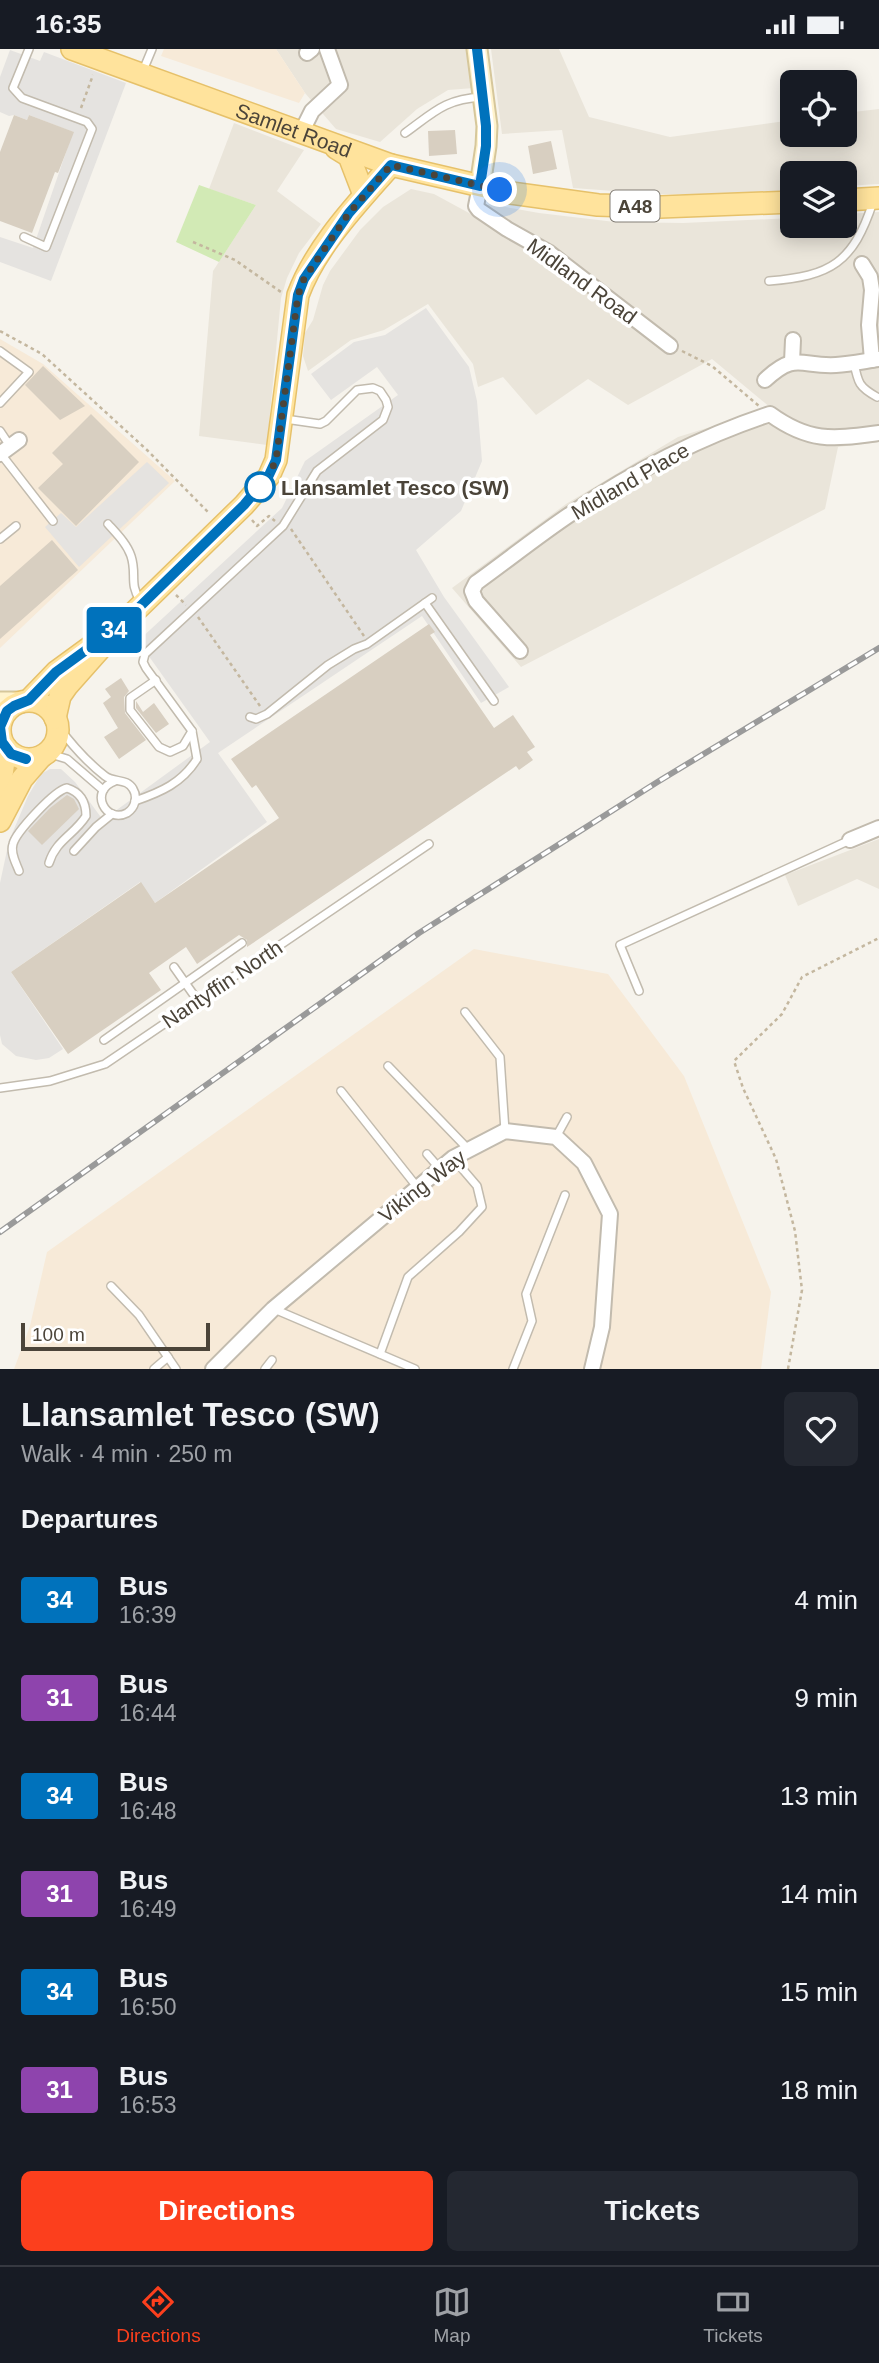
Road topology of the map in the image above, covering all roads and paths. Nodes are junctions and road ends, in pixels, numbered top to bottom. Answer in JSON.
{"nodes":[{"id":1,"x":29,"y":49,"type":"edge"},
{"id":2,"x":72,"y":49,"type":"edge"},
{"id":3,"x":152,"y":49,"type":"edge"},
{"id":4,"x":327,"y":49,"type":"edge"},
{"id":5,"x":477,"y":49,"type":"edge"},
{"id":6,"x":99,"y":59,"type":"junction"},
{"id":7,"x":142,"y":74,"type":"junction"},
{"id":8,"x":483,"y":97,"type":"junction"},
{"id":9,"x":78,"y":119,"type":"junction"},
{"id":10,"x":302,"y":133,"type":"junction"},
{"id":11,"x":405,"y":133,"type":"dead end"},
{"id":12,"x":326,"y":142,"type":"junction"},
{"id":13,"x":391,"y":165,"type":"junction"},
{"id":14,"x":480,"y":186,"type":"junction"},
{"id":15,"x":365,"y":195,"type":"junction"},
{"id":16,"x":877,"y":198,"type":"edge"},
{"id":17,"x":857,"y":199,"type":"edge"},
{"id":18,"x":780,"y":202,"type":"edge"},
{"id":19,"x":24,"y":237,"type":"dead end"},
{"id":20,"x":193,"y":242,"type":"dead end"},
{"id":21,"x":862,"y":264,"type":"dead end"},
{"id":22,"x":875,"y":276,"type":"edge"},
{"id":23,"x":769,"y":281,"type":"dead end"},
{"id":24,"x":297,"y":304,"type":"junction"},
{"id":25,"x":0,"y":331,"type":"edge"},
{"id":26,"x":793,"y":340,"type":"dead end"},
{"id":27,"x":670,"y":346,"type":"joint"},
{"id":28,"x":0,"y":351,"type":"edge"},
{"id":29,"x":876,"y":359,"type":"edge"},
{"id":30,"x":792,"y":362,"type":"junction"},
{"id":31,"x":854,"y":363,"type":"junction"},
{"id":32,"x":765,"y":380,"type":"dead end"},
{"id":33,"x":877,"y":397,"type":"dead end"},
{"id":34,"x":0,"y":403,"type":"edge"},
{"id":35,"x":770,"y":414,"type":"junction"},
{"id":36,"x":281,"y":419,"type":"junction"},
{"id":37,"x":0,"y":431,"type":"edge"},
{"id":38,"x":879,"y":433,"type":"edge"},
{"id":39,"x":7,"y":448,"type":"edge"},
{"id":40,"x":210,"y":514,"type":"dead end"},
{"id":41,"x":249,"y":517,"type":"dead end"},
{"id":42,"x":53,"y":521,"type":"dead end"},
{"id":43,"x":108,"y":524,"type":"dead end"},
{"id":44,"x":283,"y":526,"type":"junction"},
{"id":45,"x":16,"y":527,"type":"dead end"},
{"id":46,"x":0,"y":539,"type":"edge"},
{"id":47,"x":175,"y":595,"type":"dead end"},
{"id":48,"x":143,"y":604,"type":"junction"},
{"id":49,"x":191,"y":609,"type":"junction"},
{"id":50,"x":122,"y":624,"type":"junction"},
{"id":51,"x":367,"y":644,"type":"junction"},
{"id":52,"x":520,"y":651,"type":"dead end"},
{"id":53,"x":156,"y":680,"type":"junction"},
{"id":54,"x":25,"y":701,"type":"junction"},
{"id":55,"x":495,"y":701,"type":"dead end"},
{"id":56,"x":0,"y":702,"type":"edge"},
{"id":57,"x":267,"y":714,"type":"junction"},
{"id":58,"x":250,"y":717,"type":"dead end"},
{"id":59,"x":56,"y":722,"type":"junction"},
{"id":60,"x":192,"y":731,"type":"junction"},
{"id":61,"x":2,"y":740,"type":"edge"},
{"id":62,"x":44,"y":755,"type":"junction"},
{"id":63,"x":115,"y":781,"type":"junction"},
{"id":64,"x":0,"y":788,"type":"edge"},
{"id":65,"x":103,"y":790,"type":"junction"},
{"id":66,"x":135,"y":801,"type":"junction"},
{"id":67,"x":112,"y":814,"type":"junction"},
{"id":68,"x":0,"y":821,"type":"edge"},
{"id":69,"x":879,"y":828,"type":"edge"},
{"id":70,"x":850,"y":840,"type":"joint"},
{"id":71,"x":429,"y":844,"type":"dead end"},
{"id":72,"x":75,"y":851,"type":"dead end"},
{"id":73,"x":49,"y":863,"type":"dead end"},
{"id":74,"x":19,"y":871,"type":"dead end"},
{"id":75,"x":879,"y":938,"type":"edge"},
{"id":76,"x":242,"y":943,"type":"dead end"},
{"id":77,"x":174,"y":967,"type":"dead end"},
{"id":78,"x":185,"y":983,"type":"junction"},
{"id":79,"x":639,"y":991,"type":"dead end"},
{"id":80,"x":198,"y":1000,"type":"junction"},
{"id":81,"x":465,"y":1012,"type":"dead end"},
{"id":82,"x":104,"y":1040,"type":"dead end"},
{"id":83,"x":388,"y":1066,"type":"dead end"},
{"id":84,"x":0,"y":1088,"type":"edge"},
{"id":85,"x":341,"y":1091,"type":"dead end"},
{"id":86,"x":567,"y":1117,"type":"dead end"},
{"id":87,"x":505,"y":1131,"type":"junction"},
{"id":88,"x":556,"y":1137,"type":"junction"},
{"id":89,"x":468,"y":1149,"type":"junction"},
{"id":90,"x":426,"y":1154,"type":"dead end"},
{"id":91,"x":453,"y":1158,"type":"junction"},
{"id":92,"x":440,"y":1169,"type":"junction"},
{"id":93,"x":418,"y":1188,"type":"junction"},
{"id":94,"x":565,"y":1195,"type":"dead end"},
{"id":95,"x":111,"y":1286,"type":"dead end"},
{"id":96,"x":273,"y":1309,"type":"junction"},
{"id":97,"x":380,"y":1354,"type":"junction"},
{"id":98,"x":168,"y":1357,"type":"junction"},
{"id":99,"x":272,"y":1360,"type":"dead end"},
{"id":100,"x":154,"y":1369,"type":"edge"},
{"id":101,"x":176,"y":1369,"type":"edge"},
{"id":102,"x":214,"y":1369,"type":"edge"},
{"id":103,"x":265,"y":1369,"type":"edge"},
{"id":104,"x":415,"y":1369,"type":"edge"},
{"id":105,"x":513,"y":1369,"type":"edge"},
{"id":106,"x":592,"y":1369,"type":"edge"},
{"id":107,"x":788,"y":1369,"type":"edge"}],
"edges":[{"from":1,"to":9,"type":"lane"},
{"from":2,"to":6,"type":"main road","name":"Samlet Road","number":"A48"},
{"from":3,"to":7,"type":"lane"},
{"from":4,"to":10,"type":"street"},
{"from":5,"to":8,"type":"street"},
{"from":6,"to":7,"type":"main road","name":"Samlet Road","number":"A48"},
{"from":6,"to":9,"type":"path"},
{"from":7,"to":10,"type":"main road","name":"Samlet Road","number":"A48"},
{"from":8,"to":11,"type":"lane"},
{"from":8,"to":14,"type":"street"},
{"from":9,"to":19,"type":"lane"},
{"from":10,"to":12,"type":"main road","name":"Samlet Road","number":"A48"},
{"from":12,"to":13,"type":"main road","name":"Samlet Road","number":"A48"},
{"from":12,"to":15,"type":"main road"},
{"from":13,"to":14,"type":"main road","number":"A48"},
{"from":13,"to":15,"type":"main road"},
{"from":14,"to":18,"type":"main road","number":"A48"},
{"from":14,"to":27,"type":"street","name":"Midland Road"},
{"from":15,"to":24,"type":"main road"},
{"from":16,"to":17,"type":"main road"},
{"from":16,"to":23,"type":"lane"},
{"from":20,"to":24,"type":"path"},
{"from":21,"to":22,"type":"street"},
{"from":22,"to":29,"type":"street"},
{"from":24,"to":36,"type":"main road"},
{"from":25,"to":40,"type":"path"},
{"from":26,"to":30,"type":"street"},
{"from":27,"to":35,"type":"path"},
{"from":28,"to":34,"type":"lane"},
{"from":29,"to":31,"type":"street"},
{"from":30,"to":31,"type":"street"},
{"from":30,"to":32,"type":"street"},
{"from":31,"to":33,"type":"lane"},
{"from":35,"to":38,"type":"street"},
{"from":35,"to":52,"type":"street","name":"Midland Place"},
{"from":36,"to":44,"type":"lane"},
{"from":36,"to":48,"type":"main road"},
{"from":37,"to":39,"type":"lane"},
{"from":39,"to":42,"type":"lane"},
{"from":41,"to":44,"type":"path"},
{"from":43,"to":48,"type":"lane"},
{"from":44,"to":49,"type":"lane"},
{"from":44,"to":51,"type":"path"},
{"from":45,"to":46,"type":"lane"},
{"from":47,"to":49,"type":"path"},
{"from":48,"to":50,"type":"main road"},
{"from":49,"to":53,"type":"lane"},
{"from":49,"to":57,"type":"path"},
{"from":50,"to":54,"type":"main road"},
{"from":50,"to":59,"type":"main road"},
{"from":51,"to":55,"type":"lane"},
{"from":51,"to":57,"type":"lane"},
{"from":53,"to":60,"type":"lane"},
{"from":53,"to":60,"type":"lane"},
{"from":54,"to":56,"type":"street"},
{"from":54,"to":59,"type":"main road"},
{"from":54,"to":61,"type":"main road"},
{"from":57,"to":58,"type":"lane"},
{"from":59,"to":62,"type":"main road"},
{"from":59,"to":63,"type":"lane"},
{"from":60,"to":66,"type":"lane"},
{"from":61,"to":62,"type":"main road"},
{"from":61,"to":64,"type":"main road"},
{"from":62,"to":65,"type":"lane"},
{"from":62,"to":68,"type":"main road"},
{"from":63,"to":65,"type":"lane"},
{"from":63,"to":66,"type":"lane"},
{"from":65,"to":67,"type":"lane"},
{"from":66,"to":67,"type":"lane"},
{"from":67,"to":72,"type":"lane"},
{"from":69,"to":70,"type":"street"},
{"from":70,"to":79,"type":"lane"},
{"from":71,"to":80,"type":"lane","name":"Nantyffin North"},
{"from":73,"to":74,"type":"lane"},
{"from":75,"to":107,"type":"path"},
{"from":76,"to":78,"type":"lane"},
{"from":77,"to":78,"type":"lane"},
{"from":78,"to":80,"type":"lane"},
{"from":78,"to":82,"type":"lane"},
{"from":80,"to":84,"type":"lane","name":"Nantyffin North"},
{"from":81,"to":87,"type":"lane"},
{"from":83,"to":89,"type":"lane"},
{"from":85,"to":93,"type":"lane"},
{"from":86,"to":88,"type":"lane"},
{"from":87,"to":88,"type":"street"},
{"from":87,"to":89,"type":"street","name":"Viking Way"},
{"from":88,"to":106,"type":"street"},
{"from":89,"to":91,"type":"street","name":"Viking Way"},
{"from":90,"to":92,"type":"lane"},
{"from":91,"to":92,"type":"street","name":"Viking Way"},
{"from":91,"to":97,"type":"lane"},
{"from":92,"to":93,"type":"street","name":"Viking Way"},
{"from":93,"to":96,"type":"street","name":"Viking Way"},
{"from":94,"to":105,"type":"lane"},
{"from":95,"to":98,"type":"lane"},
{"from":96,"to":97,"type":"lane"},
{"from":96,"to":102,"type":"street","name":"Viking Way"},
{"from":97,"to":104,"type":"lane"},
{"from":98,"to":100,"type":"lane"},
{"from":98,"to":101,"type":"lane"},
{"from":99,"to":103,"type":"lane"}]}
